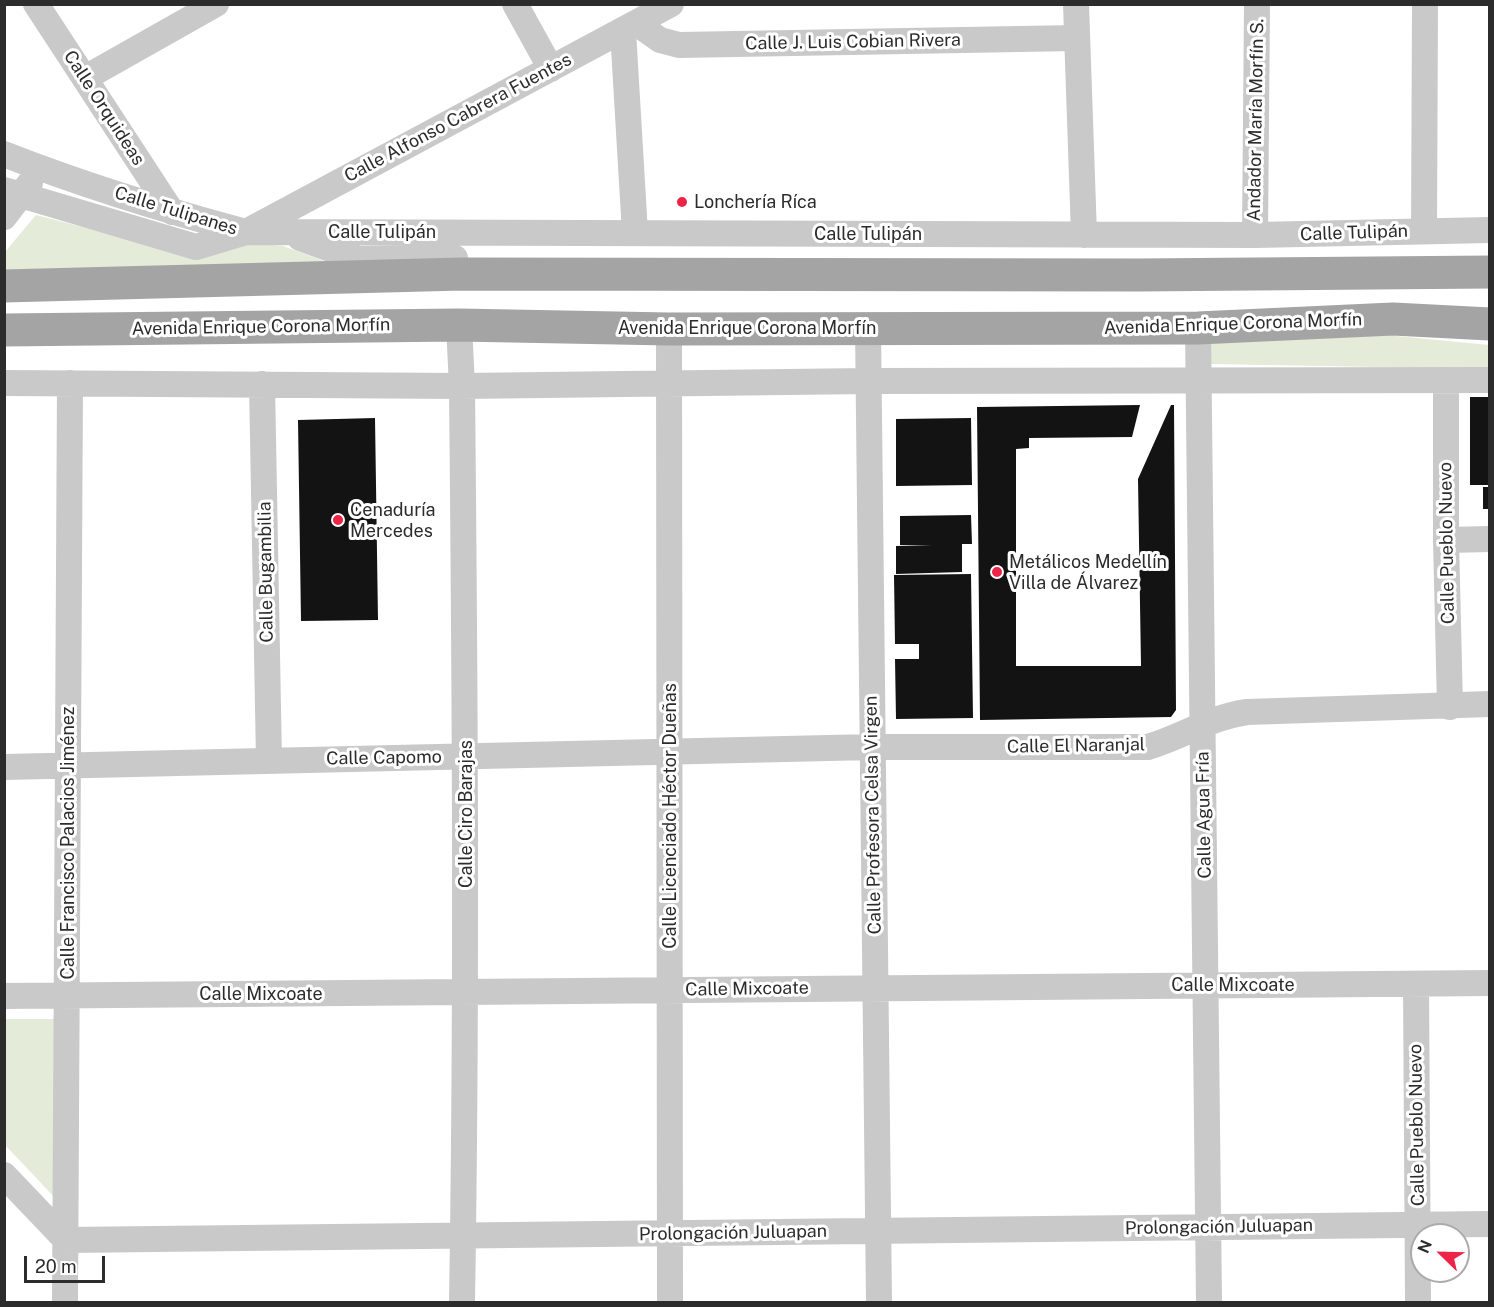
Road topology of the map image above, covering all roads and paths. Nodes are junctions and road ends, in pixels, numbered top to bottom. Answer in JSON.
{"nodes":[{"id":1,"x":36,"y":4,"type":"edge"},
{"id":2,"x":216,"y":4,"type":"edge"},
{"id":3,"x":515,"y":4,"type":"edge"},
{"id":4,"x":671,"y":4,"type":"edge"},
{"id":5,"x":1076,"y":4,"type":"edge"},
{"id":6,"x":1257,"y":4,"type":"edge"},
{"id":7,"x":1425,"y":4,"type":"edge"},
{"id":8,"x":629,"y":27,"type":"junction"},
{"id":9,"x":1076,"y":38,"type":"junction"},
{"id":10,"x":551,"y":69,"type":"junction"},
{"id":11,"x":85,"y":78,"type":"junction"},
{"id":12,"x":4,"y":154,"type":"edge"},
{"id":13,"x":41,"y":168,"type":"junction"},
{"id":14,"x":13,"y":193,"type":"edge"},
{"id":15,"x":172,"y":212,"type":"junction"},
{"id":16,"x":4,"y":217,"type":"edge"},
{"id":17,"x":1490,"y":230,"type":"edge"},
{"id":18,"x":1424,"y":231,"type":"junction"},
{"id":19,"x":246,"y":232,"type":"junction"},
{"id":20,"x":284,"y":232,"type":"junction"},
{"id":21,"x":635,"y":233,"type":"junction"},
{"id":22,"x":1084,"y":235,"type":"junction"},
{"id":23,"x":1255,"y":235,"type":"junction"},
{"id":24,"x":1490,"y":272,"type":"edge"},
{"id":25,"x":585,"y":274,"type":"junction"},
{"id":26,"x":4,"y":286,"type":"edge"},
{"id":27,"x":1490,"y":324,"type":"edge"},
{"id":28,"x":459,"y":325,"type":"junction"},
{"id":29,"x":868,"y":328,"type":"junction"},
{"id":30,"x":1198,"y":328,"type":"junction"},
{"id":31,"x":669,"y":329,"type":"junction"},
{"id":32,"x":4,"y":330,"type":"edge"},
{"id":33,"x":1446,"y":380,"type":"junction"},
{"id":34,"x":1490,"y":380,"type":"edge"},
{"id":35,"x":868,"y":381,"type":"junction"},
{"id":36,"x":1199,"y":382,"type":"junction"},
{"id":37,"x":4,"y":383,"type":"edge"},
{"id":38,"x":70,"y":383,"type":"junction"},
{"id":39,"x":669,"y":383,"type":"junction"},
{"id":40,"x":262,"y":384,"type":"junction"},
{"id":41,"x":462,"y":386,"type":"junction"},
{"id":42,"x":1490,"y":538,"type":"edge"},
{"id":43,"x":1446,"y":540,"type":"junction"},
{"id":44,"x":1490,"y":704,"type":"edge"},
{"id":45,"x":1450,"y":707,"type":"junction"},
{"id":46,"x":1203,"y":724,"type":"junction"},
{"id":47,"x":872,"y":747,"type":"junction"},
{"id":48,"x":670,"y":751,"type":"junction"},
{"id":49,"x":466,"y":756,"type":"junction"},
{"id":50,"x":269,"y":761,"type":"junction"},
{"id":51,"x":68,"y":766,"type":"junction"},
{"id":52,"x":4,"y":767,"type":"edge"},
{"id":53,"x":1490,"y":983,"type":"edge"},
{"id":54,"x":1416,"y":984,"type":"junction"},
{"id":55,"x":1206,"y":985,"type":"junction"},
{"id":56,"x":875,"y":988,"type":"junction"},
{"id":57,"x":670,"y":990,"type":"junction"},
{"id":58,"x":466,"y":992,"type":"junction"},
{"id":59,"x":4,"y":996,"type":"edge"},
{"id":60,"x":67,"y":996,"type":"junction"},
{"id":61,"x":4,"y":1175,"type":"edge"},
{"id":62,"x":1418,"y":1223,"type":"edge"},
{"id":63,"x":1470,"y":1224,"type":"edge"},
{"id":64,"x":1490,"y":1224,"type":"edge"},
{"id":65,"x":1410,"y":1225,"type":"edge"},
{"id":66,"x":1209,"y":1228,"type":"junction"},
{"id":67,"x":878,"y":1231,"type":"junction"},
{"id":68,"x":670,"y":1233,"type":"junction"},
{"id":69,"x":463,"y":1236,"type":"junction"},
{"id":70,"x":66,"y":1240,"type":"junction"},
{"id":71,"x":1418,"y":1283,"type":"edge"},
{"id":72,"x":65,"y":1302,"type":"edge"},
{"id":73,"x":462,"y":1302,"type":"edge"},
{"id":74,"x":670,"y":1302,"type":"edge"},
{"id":75,"x":879,"y":1302,"type":"edge"},
{"id":76,"x":1209,"y":1302,"type":"edge"},
{"id":77,"x":1418,"y":1302,"type":"edge"}],
"edges":[{"from":1,"to":11,"type":"street","name":"Calle Orquideas"},
{"from":2,"to":11,"type":"street"},
{"from":3,"to":10,"type":"street"},
{"from":4,"to":8,"type":"street","name":"Calle Alfonso Cabrera Fuentes"},
{"from":5,"to":9,"type":"street"},
{"from":6,"to":23,"type":"street","name":"Andador María Morfín S."},
{"from":7,"to":18,"type":"street"},
{"from":8,"to":9,"type":"street","name":"Calle J. Luis Cobian Rivera"},
{"from":8,"to":10,"type":"street","name":"Calle Alfonso Cabrera Fuentes"},
{"from":8,"to":21,"type":"street"},
{"from":9,"to":22,"type":"street"},
{"from":10,"to":19,"type":"street","name":"Calle Alfonso Cabrera Fuentes"},
{"from":11,"to":15,"type":"street","name":"Calle Orquideas"},
{"from":12,"to":13,"type":"street","name":"Calle Tulipanes"},
{"from":13,"to":14,"type":"street"},
{"from":13,"to":15,"type":"street","name":"Calle Tulipanes"},
{"from":14,"to":16,"type":"street"},
{"from":14,"to":19,"type":"street","name":"Calle Tulipanes"},
{"from":15,"to":19,"type":"street","name":"Calle Tulipanes"},
{"from":17,"to":18,"type":"street","name":"Calle Tulipán"},
{"from":18,"to":23,"type":"street","name":"Calle Tulipán"},
{"from":19,"to":20,"type":"street","name":"Calle Tulipán"},
{"from":20,"to":21,"type":"street","name":"Calle Tulipán"},
{"from":20,"to":25,"type":"street"},
{"from":21,"to":22,"type":"street","name":"Calle Tulipán"},
{"from":22,"to":23,"type":"street","name":"Calle Tulipán"},
{"from":24,"to":25,"type":"main road"},
{"from":25,"to":26,"type":"main road"},
{"from":27,"to":30,"type":"main road","name":"Avenida Enrique Corona Morfín"},
{"from":28,"to":31,"type":"main road","name":"Avenida Enrique Corona Morfín"},
{"from":28,"to":32,"type":"main road","name":"Avenida Enrique Corona Morfín"},
{"from":28,"to":41,"type":"street","name":"Calle Ciro Barajas"},
{"from":29,"to":30,"type":"main road","name":"Avenida Enrique Corona Morfín"},
{"from":29,"to":31,"type":"main road","name":"Avenida Enrique Corona Morfín"},
{"from":29,"to":35,"type":"street","name":"Calle Profesora Celsa Virgen"},
{"from":30,"to":36,"type":"street","name":"Calle Agua Fría"},
{"from":31,"to":39,"type":"street","name":"Calle Licenciado Héctor Dueñas"},
{"from":33,"to":34,"type":"street"},
{"from":33,"to":36,"type":"street"},
{"from":33,"to":43,"type":"street","name":"Calle Pueblo Nuevo"},
{"from":35,"to":36,"type":"street"},
{"from":35,"to":39,"type":"street"},
{"from":35,"to":47,"type":"street","name":"Calle Profesora Celsa Virgen"},
{"from":36,"to":46,"type":"street","name":"Calle Agua Fría"},
{"from":37,"to":38,"type":"street"},
{"from":38,"to":40,"type":"street"},
{"from":38,"to":51,"type":"street","name":"Calle Francisco Palacios Jiménez"},
{"from":39,"to":41,"type":"street"},
{"from":39,"to":48,"type":"street","name":"Calle Licenciado Héctor Dueñas"},
{"from":40,"to":41,"type":"street"},
{"from":40,"to":50,"type":"street","name":"Calle Bugambilia"},
{"from":41,"to":49,"type":"street","name":"Calle Ciro Barajas"},
{"from":42,"to":43,"type":"street"},
{"from":43,"to":45,"type":"street","name":"Calle Pueblo Nuevo"},
{"from":44,"to":45,"type":"street","name":"Calle El Naranjal"},
{"from":45,"to":46,"type":"street","name":"Calle El Naranjal"},
{"from":46,"to":47,"type":"street","name":"Calle El Naranjal"},
{"from":46,"to":55,"type":"street","name":"Calle Agua Fría"},
{"from":47,"to":48,"type":"street","name":"Calle Capomo"},
{"from":47,"to":56,"type":"street","name":"Calle Profesora Celsa Virgen"},
{"from":48,"to":49,"type":"street","name":"Calle Capomo"},
{"from":48,"to":57,"type":"street","name":"Calle Licenciado Héctor Dueñas"},
{"from":49,"to":50,"type":"street","name":"Calle Capomo"},
{"from":49,"to":58,"type":"street","name":"Calle Ciro Barajas"},
{"from":50,"to":51,"type":"street","name":"Calle Capomo"},
{"from":51,"to":52,"type":"street","name":"Calle Capomo"},
{"from":51,"to":60,"type":"street","name":"Calle Francisco Palacios Jiménez"},
{"from":53,"to":54,"type":"street","name":"Calle Mixcoate"},
{"from":54,"to":55,"type":"street","name":"Calle Mixcoate"},
{"from":54,"to":62,"type":"street","name":"Calle Pueblo Nuevo"},
{"from":55,"to":56,"type":"street","name":"Calle Mixcoate"},
{"from":55,"to":66,"type":"street","name":"Calle Agua Fría"},
{"from":56,"to":57,"type":"street","name":"Calle Mixcoate"},
{"from":56,"to":67,"type":"street","name":"Calle Profesora Celsa Virgen"},
{"from":57,"to":58,"type":"street","name":"Calle Mixcoate"},
{"from":57,"to":68,"type":"street","name":"Calle Licenciado Héctor Dueñas"},
{"from":58,"to":60,"type":"street","name":"Calle Mixcoate"},
{"from":58,"to":69,"type":"street","name":"Calle Ciro Barajas"},
{"from":59,"to":60,"type":"street","name":"Calle Mixcoate"},
{"from":60,"to":70,"type":"street","name":"Calle Francisco Palacios Jiménez"},
{"from":61,"to":70,"type":"street"},
{"from":63,"to":64,"type":"street","name":"Prolongación Juluapan"},
{"from":65,"to":66,"type":"street","name":"Prolongación Juluapan"},
{"from":66,"to":67,"type":"street","name":"Prolongación Juluapan"},
{"from":66,"to":76,"type":"street","name":"Calle Agua Fría"},
{"from":67,"to":68,"type":"street","name":"Prolongación Juluapan"},
{"from":67,"to":75,"type":"street","name":"Calle Profesora Celsa Virgen"},
{"from":68,"to":69,"type":"street","name":"Prolongación Juluapan"},
{"from":68,"to":74,"type":"street","name":"Calle Licenciado Héctor Dueñas"},
{"from":69,"to":70,"type":"street","name":"Prolongación Juluapan"},
{"from":69,"to":73,"type":"street","name":"Calle Ciro Barajas"},
{"from":70,"to":72,"type":"street","name":"Calle Francisco Palacios Jiménez"},
{"from":71,"to":77,"type":"street","name":"Calle Pueblo Nuevo"}]}
